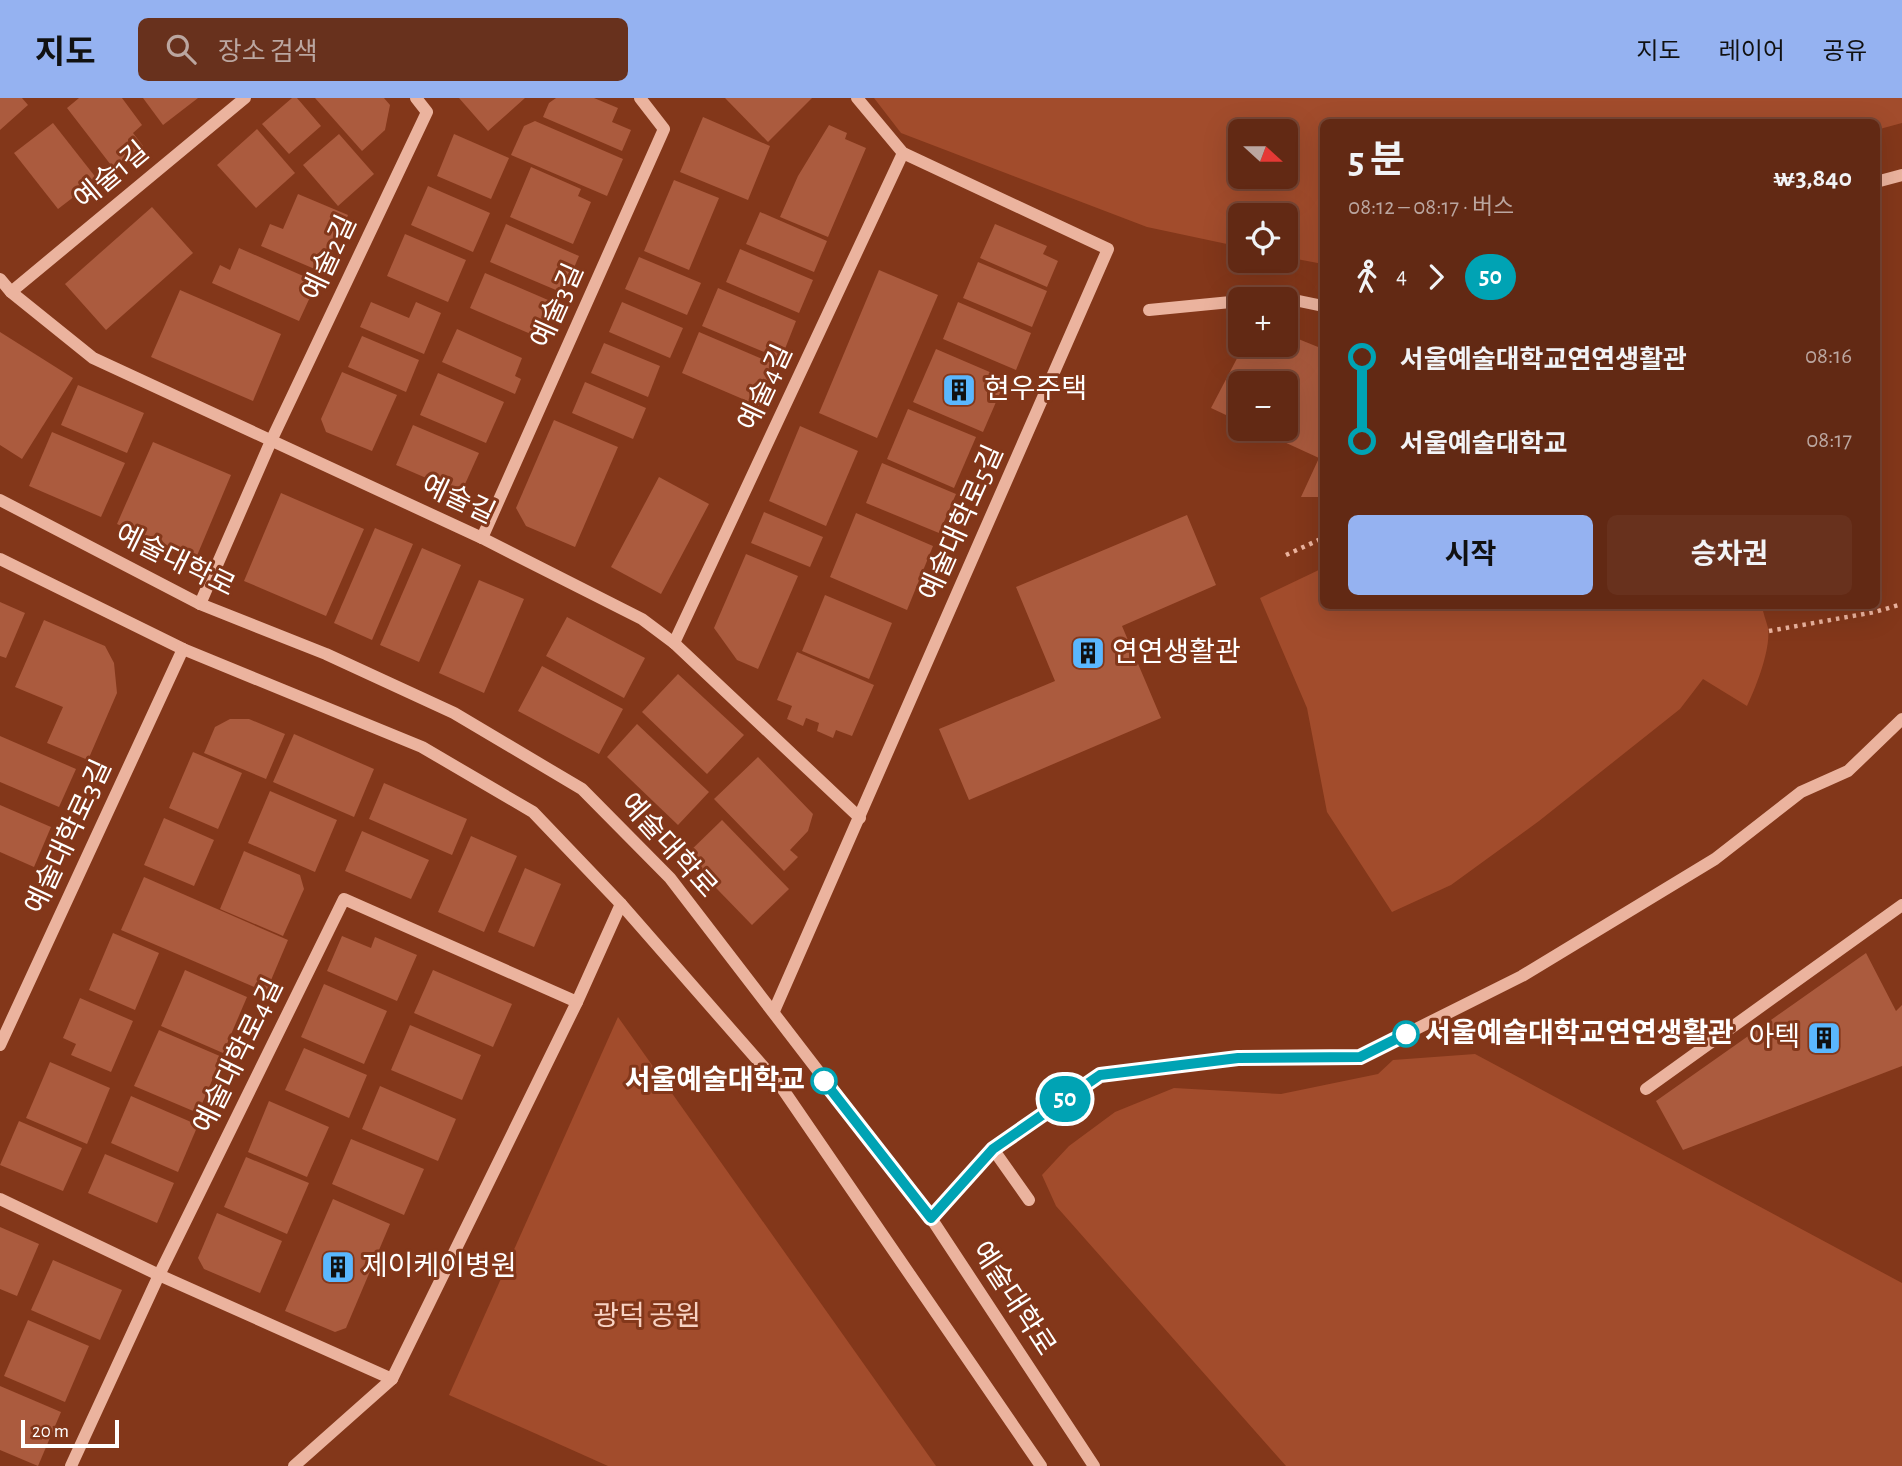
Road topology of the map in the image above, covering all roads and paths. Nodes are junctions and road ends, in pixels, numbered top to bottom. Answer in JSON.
{"nodes":[{"id":1,"x":245,"y":98,"type":"edge"},
{"id":2,"x":416,"y":98,"type":"edge"},
{"id":3,"x":640,"y":98,"type":"edge"},
{"id":4,"x":857,"y":98,"type":"edge"},
{"id":5,"x":903,"y":153,"type":"junction"},
{"id":6,"x":1902,"y":175,"type":"edge"},
{"id":7,"x":1880,"y":181,"type":"edge"},
{"id":8,"x":0,"y":279,"type":"edge"},
{"id":9,"x":12,"y":292,"type":"junction"},
{"id":10,"x":1228,"y":301,"type":"edge"},
{"id":11,"x":1298,"y":301,"type":"edge"},
{"id":12,"x":1320,"y":305,"type":"edge"},
{"id":13,"x":1149,"y":310,"type":"dead end"},
{"id":14,"x":271,"y":441,"type":"junction"},
{"id":15,"x":0,"y":499,"type":"edge"},
{"id":16,"x":482,"y":538,"type":"junction"},
{"id":17,"x":1320,"y":539,"type":"edge"},
{"id":18,"x":1286,"y":555,"type":"dead end"},
{"id":19,"x":0,"y":559,"type":"edge"},
{"id":20,"x":201,"y":604,"type":"junction"},
{"id":21,"x":1902,"y":604,"type":"edge"},
{"id":22,"x":1769,"y":631,"type":"dead end"},
{"id":23,"x":674,"y":643,"type":"junction"},
{"id":24,"x":183,"y":649,"type":"junction"},
{"id":25,"x":1902,"y":719,"type":"edge"},
{"id":26,"x":860,"y":818,"type":"junction"},
{"id":27,"x":621,"y":904,"type":"junction"},
{"id":28,"x":1902,"y":905,"type":"edge"},
{"id":29,"x":577,"y":1002,"type":"junction"},
{"id":30,"x":774,"y":1011,"type":"junction"},
{"id":31,"x":0,"y":1045,"type":"edge"},
{"id":32,"x":1646,"y":1089,"type":"dead end"},
{"id":33,"x":993,"y":1149,"type":"junction"},
{"id":34,"x":0,"y":1199,"type":"edge"},
{"id":35,"x":1029,"y":1200,"type":"dead end"},
{"id":36,"x":931,"y":1218,"type":"junction"},
{"id":37,"x":159,"y":1275,"type":"junction"},
{"id":38,"x":391,"y":1379,"type":"junction"},
{"id":39,"x":71,"y":1466,"type":"edge"},
{"id":40,"x":294,"y":1466,"type":"edge"},
{"id":41,"x":1041,"y":1466,"type":"edge"},
{"id":42,"x":1094,"y":1466,"type":"edge"}],
"edges":[{"from":1,"to":9,"type":"street","name":"예술1길"},
{"from":2,"to":14,"type":"street","name":"예술2길"},
{"from":3,"to":16,"type":"street","name":"예술3길"},
{"from":4,"to":5,"type":"street","name":"예술대학로5길"},
{"from":5,"to":23,"type":"street","name":"예술4길"},
{"from":5,"to":26,"type":"street","name":"예술대학로5길"},
{"from":6,"to":7,"type":"street"},
{"from":8,"to":9,"type":"street","name":"예술길"},
{"from":9,"to":14,"type":"street","name":"예술길"},
{"from":10,"to":13,"type":"street"},
{"from":11,"to":12,"type":"street"},
{"from":14,"to":16,"type":"street","name":"예술길"},
{"from":14,"to":20,"type":"street"},
{"from":15,"to":20,"type":"street","name":"예술대학로"},
{"from":16,"to":23,"type":"street","name":"예술길"},
{"from":17,"to":18,"type":"path"},
{"from":19,"to":24,"type":"street"},
{"from":20,"to":30,"type":"street","name":"예술대학로"},
{"from":21,"to":22,"type":"path"},
{"from":23,"to":26,"type":"street","name":"예술길"},
{"from":24,"to":27,"type":"street"},
{"from":24,"to":31,"type":"street","name":"예술대학로3길"},
{"from":25,"to":33,"type":"street"},
{"from":26,"to":30,"type":"street","name":"예술대학로5길"},
{"from":27,"to":29,"type":"street"},
{"from":27,"to":41,"type":"street"},
{"from":28,"to":32,"type":"street"},
{"from":29,"to":37,"type":"street","name":"예술대학로4길"},
{"from":29,"to":38,"type":"street"},
{"from":30,"to":36,"type":"street","name":"예술대학로"},
{"from":33,"to":35,"type":"street"},
{"from":33,"to":36,"type":"street"},
{"from":34,"to":37,"type":"street"},
{"from":36,"to":42,"type":"street","name":"예술대학로"},
{"from":37,"to":38,"type":"street"},
{"from":37,"to":39,"type":"street","name":"예술대학로4길"},
{"from":38,"to":40,"type":"street"}]}
